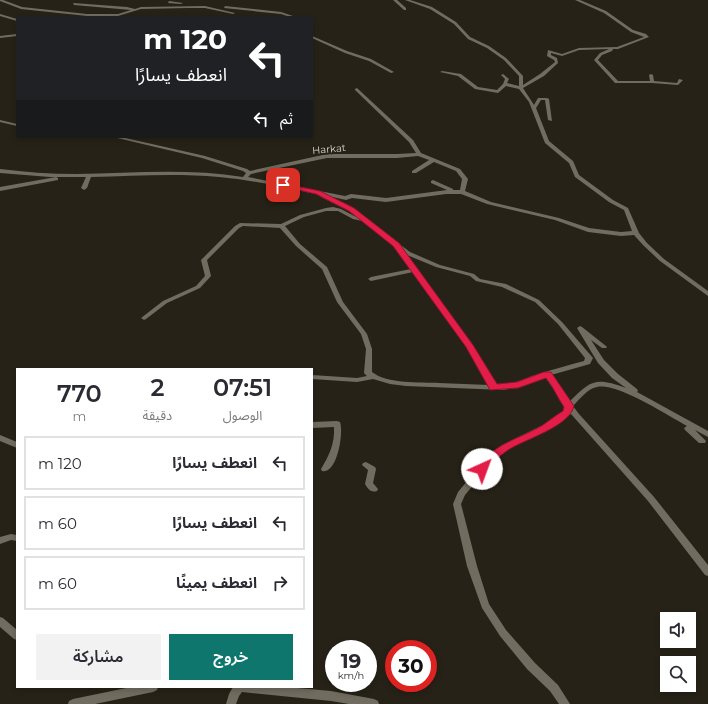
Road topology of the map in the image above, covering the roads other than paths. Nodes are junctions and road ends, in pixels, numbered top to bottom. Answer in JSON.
{"nodes":[{"id":1,"x":0,"y":0,"type":"edge"},
{"id":2,"x":395,"y":0,"type":"edge"},
{"id":3,"x":407,"y":0,"type":"edge"},
{"id":4,"x":577,"y":0,"type":"edge"},
{"id":5,"x":169,"y":2,"type":"dead end"},
{"id":6,"x":74,"y":4,"type":"dead end"},
{"id":7,"x":209,"y":7,"type":"junction"},
{"id":8,"x":405,"y":9,"type":"dead end"},
{"id":9,"x":131,"y":11,"type":"junction"},
{"id":10,"x":233,"y":13,"type":"dead end"},
{"id":11,"x":0,"y":15,"type":"edge"},
{"id":12,"x":291,"y":16,"type":"edge"},
{"id":13,"x":16,"y":20,"type":"edge"},
{"id":14,"x":16,"y":35,"type":"edge"},
{"id":15,"x":0,"y":37,"type":"edge"},
{"id":16,"x":313,"y":37,"type":"edge"},
{"id":17,"x":617,"y":48,"type":"junction"},
{"id":18,"x":392,"y":72,"type":"dead end"},
{"id":19,"x":442,"y":72,"type":"dead end"},
{"id":20,"x":503,"y":75,"type":"dead end"},
{"id":21,"x":651,"y":75,"type":"dead end"},
{"id":22,"x":681,"y":80,"type":"dead end"},
{"id":23,"x":652,"y":82,"type":"junction"},
{"id":24,"x":505,"y":84,"type":"junction"},
{"id":25,"x":521,"y":88,"type":"junction"},
{"id":26,"x":357,"y":89,"type":"dead end"},
{"id":27,"x":533,"y":108,"type":"junction"},
{"id":28,"x":550,"y":120,"type":"dead end"},
{"id":29,"x":0,"y":121,"type":"edge"},
{"id":30,"x":16,"y":125,"type":"edge"},
{"id":31,"x":119,"y":138,"type":"edge"},
{"id":32,"x":416,"y":148,"type":"junction"},
{"id":33,"x":419,"y":154,"type":"junction"},
{"id":34,"x":407,"y":155,"type":"junction"},
{"id":35,"x":434,"y":160,"type":"junction"},
{"id":36,"x":0,"y":172,"type":"edge"},
{"id":37,"x":414,"y":172,"type":"dead end"},
{"id":38,"x":249,"y":173,"type":"junction"},
{"id":39,"x":89,"y":175,"type":"junction"},
{"id":40,"x":66,"y":177,"type":"junction"},
{"id":41,"x":244,"y":178,"type":"junction"},
{"id":42,"x":433,"y":182,"type":"dead end"},
{"id":43,"x":84,"y":188,"type":"dead end"},
{"id":44,"x":0,"y":189,"type":"edge"},
{"id":45,"x":453,"y":191,"type":"junction"},
{"id":46,"x":318,"y":192,"type":"junction"},
{"id":47,"x":462,"y":192,"type":"junction"},
{"id":48,"x":362,"y":219,"type":"junction"},
{"id":49,"x":282,"y":226,"type":"junction"},
{"id":50,"x":636,"y":233,"type":"junction"},
{"id":51,"x":396,"y":244,"type":"junction"},
{"id":52,"x":415,"y":270,"type":"junction"},
{"id":53,"x":371,"y":279,"type":"dead end"},
{"id":54,"x":708,"y":294,"type":"edge"},
{"id":55,"x":144,"y":318,"type":"dead end"},
{"id":56,"x":604,"y":347,"type":"dead end"},
{"id":57,"x":547,"y":374,"type":"junction"},
{"id":58,"x":313,"y":377,"type":"edge"},
{"id":59,"x":373,"y":377,"type":"junction"},
{"id":60,"x":494,"y":388,"type":"junction"},
{"id":61,"x":639,"y":396,"type":"junction"},
{"id":62,"x":569,"y":406,"type":"junction"},
{"id":63,"x":676,"y":418,"type":"junction"},
{"id":64,"x":313,"y":425,"type":"edge"},
{"id":65,"x":708,"y":434,"type":"edge"},
{"id":66,"x":0,"y":438,"type":"edge"},
{"id":67,"x":702,"y":441,"type":"dead end"},
{"id":68,"x":16,"y":444,"type":"edge"},
{"id":69,"x":366,"y":465,"type":"dead end"},
{"id":70,"x":325,"y":469,"type":"dead end"},
{"id":71,"x":374,"y":489,"type":"dead end"},
{"id":72,"x":16,"y":538,"type":"edge"},
{"id":73,"x":0,"y":541,"type":"edge"},
{"id":74,"x":708,"y":572,"type":"edge"},
{"id":75,"x":0,"y":621,"type":"edge"},
{"id":76,"x":16,"y":635,"type":"edge"},
{"id":77,"x":148,"y":688,"type":"edge"},
{"id":78,"x":238,"y":688,"type":"edge"},
{"id":79,"x":249,"y":688,"type":"edge"},
{"id":80,"x":73,"y":704,"type":"edge"},
{"id":81,"x":231,"y":704,"type":"edge"},
{"id":82,"x":374,"y":704,"type":"edge"},
{"id":83,"x":565,"y":704,"type":"edge"}],
"edges":[{"from":1,"to":9,"type":"street"},
{"from":2,"to":8,"type":"street"},
{"from":3,"to":25,"type":"street"},
{"from":4,"to":17,"type":"street"},
{"from":5,"to":7,"type":"street"},
{"from":6,"to":9,"type":"street"},
{"from":7,"to":9,"type":"street"},
{"from":7,"to":10,"type":"street"},
{"from":7,"to":12,"type":"street"},
{"from":11,"to":13,"type":"street"},
{"from":14,"to":15,"type":"street"},
{"from":16,"to":18,"type":"street"},
{"from":17,"to":23,"type":"street"},
{"from":17,"to":25,"type":"street"},
{"from":19,"to":24,"type":"street"},
{"from":20,"to":24,"type":"street"},
{"from":21,"to":23,"type":"street"},
{"from":22,"to":23,"type":"street"},
{"from":24,"to":25,"type":"street"},
{"from":25,"to":27,"type":"street"},
{"from":26,"to":32,"type":"street"},
{"from":27,"to":28,"type":"street"},
{"from":27,"to":50,"type":"street"},
{"from":29,"to":30,"type":"street"},
{"from":31,"to":38,"type":"street"},
{"from":32,"to":33,"type":"street"},
{"from":32,"to":34,"type":"street"},
{"from":33,"to":34,"type":"street","name":"Harkat"},
{"from":33,"to":35,"type":"street"},
{"from":34,"to":38,"type":"street","name":"Harkat"},
{"from":35,"to":37,"type":"street"},
{"from":35,"to":47,"type":"street"},
{"from":36,"to":40,"type":"street"},
{"from":38,"to":41,"type":"street"},
{"from":39,"to":40,"type":"street"},
{"from":39,"to":41,"type":"street"},
{"from":39,"to":43,"type":"street"},
{"from":40,"to":44,"type":"street"},
{"from":41,"to":46,"type":"street"},
{"from":42,"to":45,"type":"street"},
{"from":45,"to":46,"type":"street"},
{"from":45,"to":47,"type":"street"},
{"from":46,"to":48,"type":"street"},
{"from":47,"to":50,"type":"street"},
{"from":48,"to":49,"type":"street"},
{"from":48,"to":51,"type":"street"},
{"from":49,"to":55,"type":"street"},
{"from":49,"to":59,"type":"street"},
{"from":50,"to":54,"type":"street"},
{"from":51,"to":52,"type":"street"},
{"from":51,"to":57,"type":"street"},
{"from":52,"to":53,"type":"street"},
{"from":52,"to":60,"type":"street"},
{"from":56,"to":61,"type":"street"},
{"from":57,"to":60,"type":"street"},
{"from":57,"to":62,"type":"street"},
{"from":58,"to":59,"type":"street"},
{"from":59,"to":60,"type":"street"},
{"from":61,"to":62,"type":"street"},
{"from":61,"to":63,"type":"street"},
{"from":62,"to":74,"type":"street"},
{"from":62,"to":83,"type":"street"},
{"from":63,"to":65,"type":"street"},
{"from":63,"to":67,"type":"street"},
{"from":64,"to":70,"type":"street"},
{"from":66,"to":68,"type":"street"},
{"from":69,"to":71,"type":"street"},
{"from":72,"to":73,"type":"street"},
{"from":75,"to":76,"type":"street"},
{"from":77,"to":80,"type":"street"},
{"from":78,"to":81,"type":"street"},
{"from":79,"to":82,"type":"street"}]}
